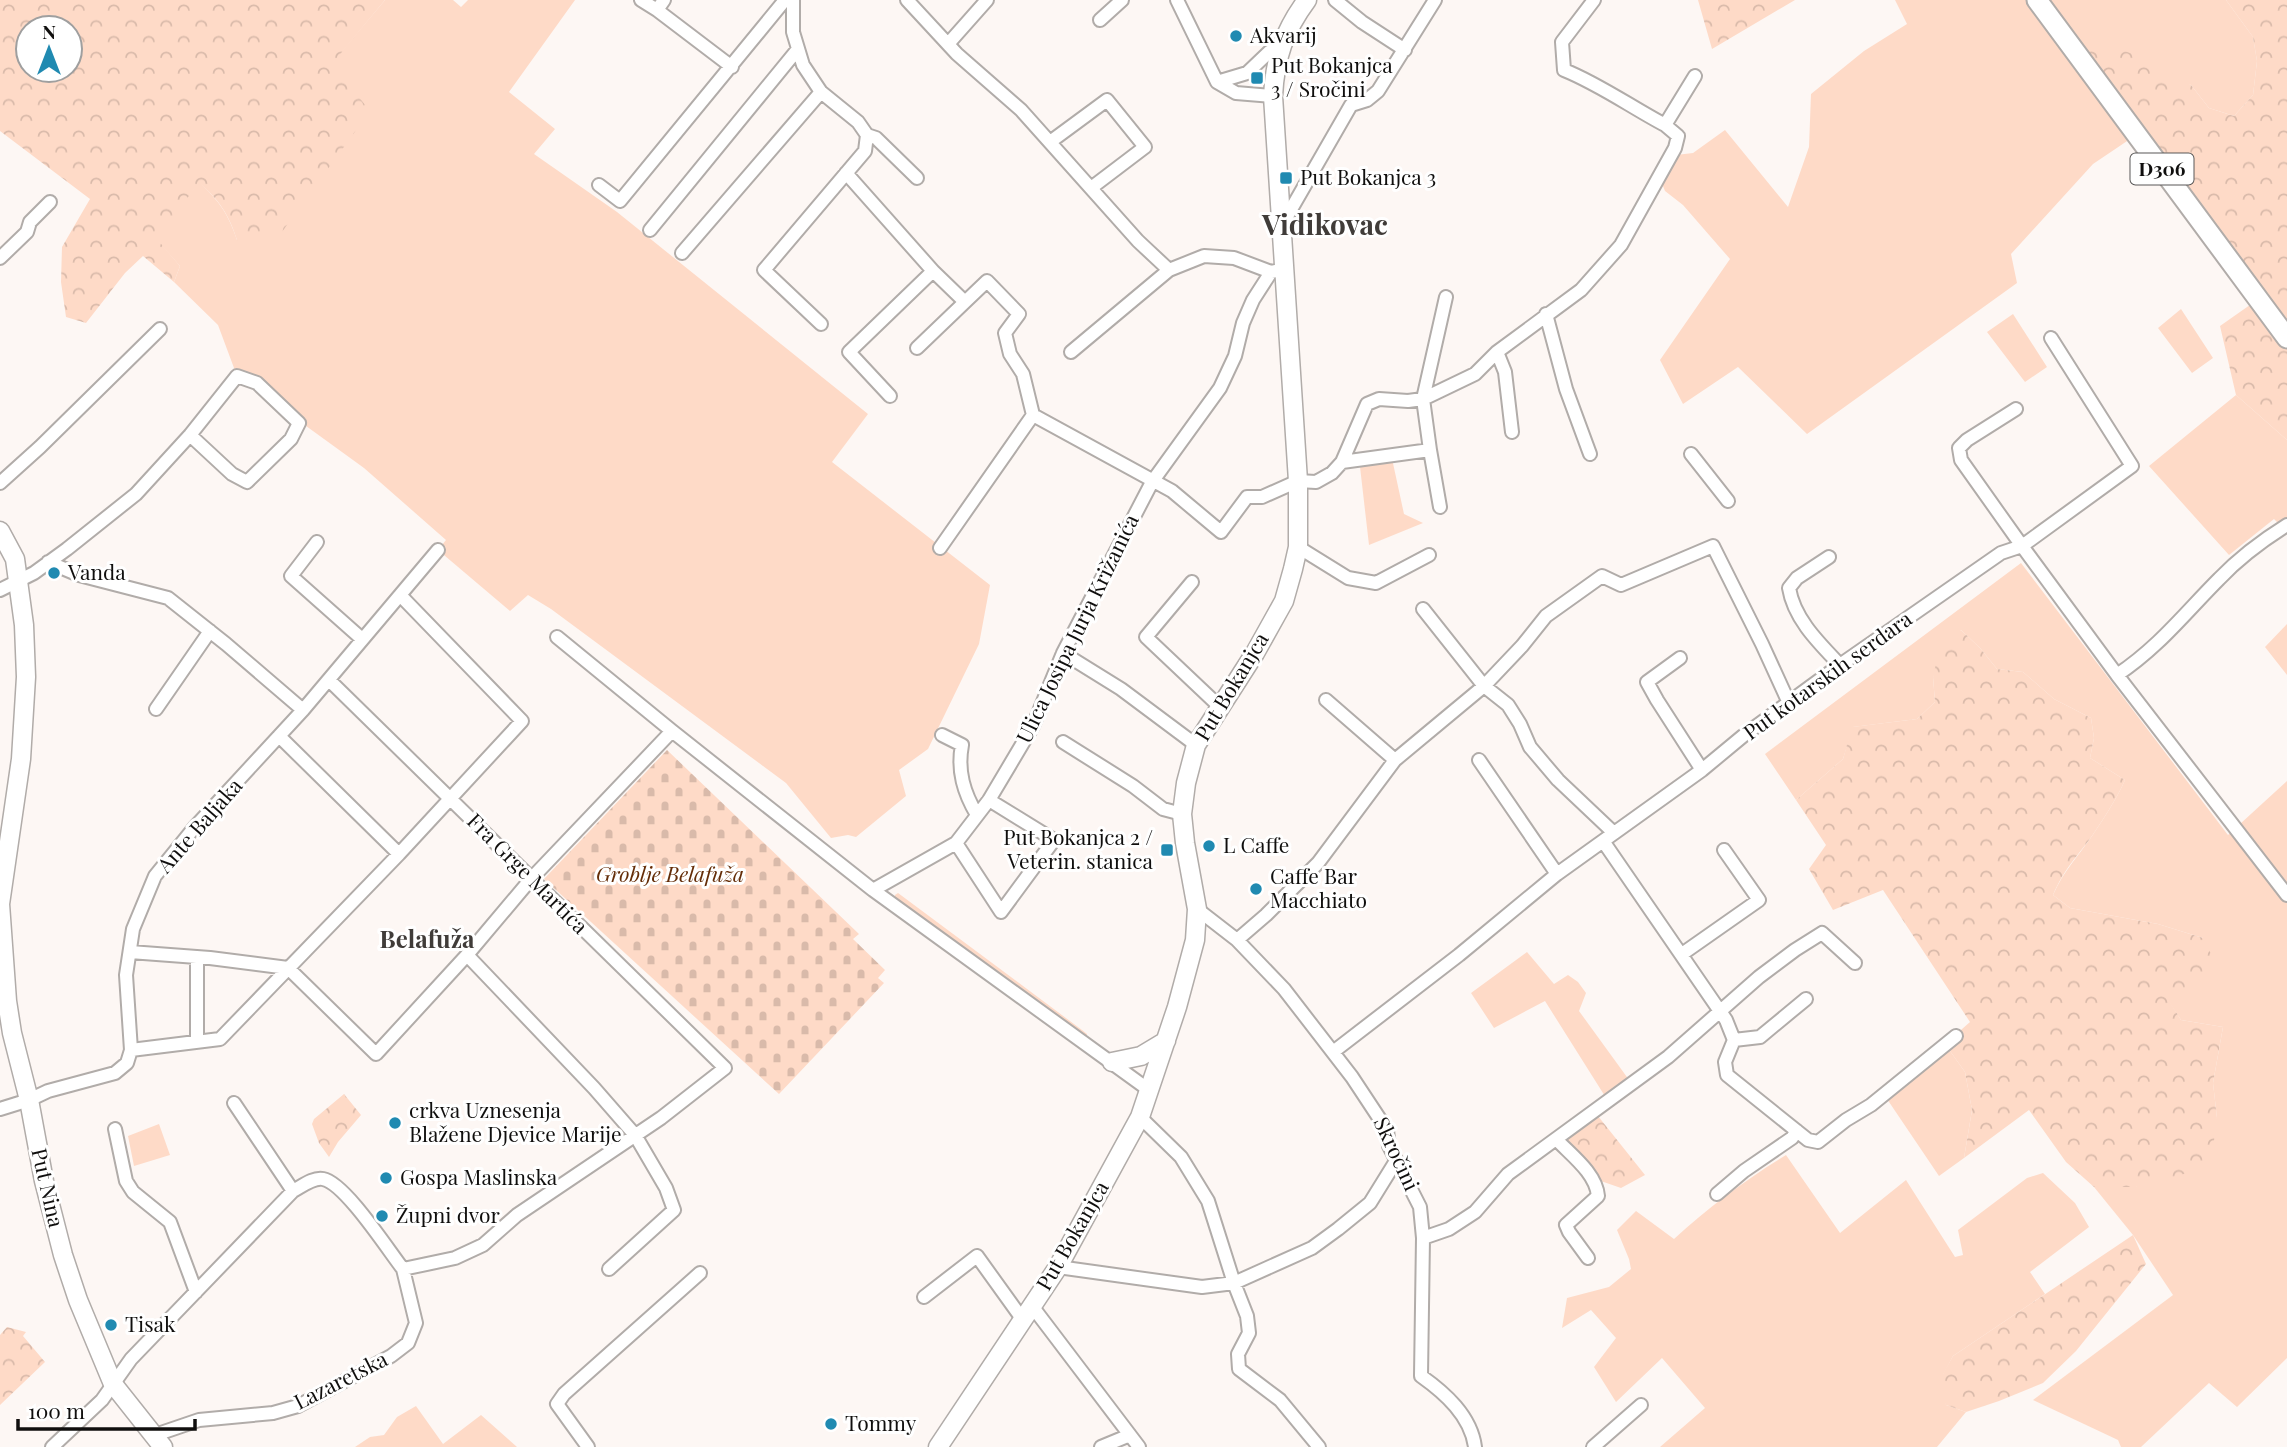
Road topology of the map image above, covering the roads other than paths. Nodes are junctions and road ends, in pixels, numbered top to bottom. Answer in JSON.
{"nodes":[{"id":1,"x":641,"y":0,"type":"edge"},
{"id":2,"x":785,"y":0,"type":"edge"},
{"id":3,"x":793,"y":0,"type":"edge"},
{"id":4,"x":907,"y":0,"type":"edge"},
{"id":5,"x":987,"y":0,"type":"edge"},
{"id":6,"x":1122,"y":0,"type":"edge"},
{"id":7,"x":1177,"y":0,"type":"edge"},
{"id":8,"x":1307,"y":0,"type":"edge"},
{"id":9,"x":1335,"y":0,"type":"edge"},
{"id":10,"x":1435,"y":0,"type":"edge"},
{"id":11,"x":1594,"y":0,"type":"edge"},
{"id":12,"x":2037,"y":0,"type":"edge"},
{"id":13,"x":660,"y":5,"type":"edge"},
{"id":14,"x":1100,"y":20,"type":"dead end"},
{"id":15,"x":948,"y":44,"type":"junction"},
{"id":16,"x":1280,"y":47,"type":"junction"},
{"id":17,"x":798,"y":49,"type":"junction"},
{"id":18,"x":1405,"y":50,"type":"junction"},
{"id":19,"x":732,"y":67,"type":"junction"},
{"id":20,"x":1695,"y":76,"type":"dead end"},
{"id":21,"x":1217,"y":82,"type":"junction"},
{"id":22,"x":821,"y":92,"type":"junction"},
{"id":23,"x":1273,"y":96,"type":"junction"},
{"id":24,"x":1664,"y":125,"type":"junction"},
{"id":25,"x":867,"y":135,"type":"junction"},
{"id":26,"x":1049,"y":142,"type":"junction"},
{"id":27,"x":846,"y":173,"type":"junction"},
{"id":28,"x":917,"y":178,"type":"dead end"},
{"id":29,"x":599,"y":185,"type":"dead end"},
{"id":30,"x":1091,"y":188,"type":"junction"},
{"id":31,"x":50,"y":202,"type":"dead end"},
{"id":32,"x":1282,"y":225,"type":"junction"},
{"id":33,"x":650,"y":230,"type":"dead end"},
{"id":34,"x":682,"y":253,"type":"dead end"},
{"id":35,"x":0,"y":258,"type":"edge"},
{"id":36,"x":1169,"y":270,"type":"junction"},
{"id":37,"x":933,"y":271,"type":"junction"},
{"id":38,"x":1278,"y":271,"type":"junction"},
{"id":39,"x":1446,"y":297,"type":"dead end"},
{"id":40,"x":965,"y":302,"type":"junction"},
{"id":41,"x":1546,"y":314,"type":"junction"},
{"id":42,"x":821,"y":324,"type":"dead end"},
{"id":43,"x":160,"y":329,"type":"dead end"},
{"id":44,"x":2051,"y":338,"type":"dead end"},
{"id":45,"x":2287,"y":338,"type":"edge"},
{"id":46,"x":917,"y":348,"type":"dead end"},
{"id":47,"x":1071,"y":352,"type":"dead end"},
{"id":48,"x":1497,"y":352,"type":"junction"},
{"id":49,"x":890,"y":396,"type":"dead end"},
{"id":50,"x":1423,"y":399,"type":"junction"},
{"id":51,"x":2016,"y":409,"type":"dead end"},
{"id":52,"x":1033,"y":415,"type":"junction"},
{"id":53,"x":1512,"y":432,"type":"dead end"},
{"id":54,"x":190,"y":435,"type":"junction"},
{"id":55,"x":1430,"y":450,"type":"junction"},
{"id":56,"x":1590,"y":454,"type":"dead end"},
{"id":57,"x":1691,"y":454,"type":"dead end"},
{"id":58,"x":1342,"y":462,"type":"junction"},
{"id":59,"x":1298,"y":481,"type":"junction"},
{"id":60,"x":1152,"y":482,"type":"junction"},
{"id":61,"x":0,"y":483,"type":"edge"},
{"id":62,"x":1728,"y":501,"type":"dead end"},
{"id":63,"x":1440,"y":507,"type":"dead end"},
{"id":64,"x":2287,"y":525,"type":"edge"},
{"id":65,"x":0,"y":531,"type":"edge"},
{"id":66,"x":317,"y":541,"type":"dead end"},
{"id":67,"x":2022,"y":546,"type":"junction"},
{"id":68,"x":1298,"y":547,"type":"junction"},
{"id":69,"x":940,"y":548,"type":"dead end"},
{"id":70,"x":438,"y":550,"type":"dead end"},
{"id":71,"x":1429,"y":555,"type":"dead end"},
{"id":72,"x":1829,"y":557,"type":"dead end"},
{"id":73,"x":48,"y":562,"type":"junction"},
{"id":74,"x":19,"y":580,"type":"junction"},
{"id":75,"x":1192,"y":582,"type":"dead end"},
{"id":76,"x":0,"y":590,"type":"edge"},
{"id":77,"x":400,"y":596,"type":"junction"},
{"id":78,"x":1423,"y":609,"type":"dead end"},
{"id":79,"x":210,"y":631,"type":"junction"},
{"id":80,"x":557,"y":637,"type":"dead end"},
{"id":81,"x":362,"y":639,"type":"junction"},
{"id":82,"x":1063,"y":653,"type":"junction"},
{"id":83,"x":1680,"y":658,"type":"dead end"},
{"id":84,"x":1840,"y":665,"type":"junction"},
{"id":85,"x":2118,"y":675,"type":"junction"},
{"id":86,"x":329,"y":680,"type":"junction"},
{"id":87,"x":1484,"y":686,"type":"junction"},
{"id":88,"x":1326,"y":700,"type":"dead end"},
{"id":89,"x":1789,"y":703,"type":"junction"},
{"id":90,"x":1220,"y":707,"type":"junction"},
{"id":91,"x":156,"y":709,"type":"dead end"},
{"id":92,"x":303,"y":710,"type":"junction"},
{"id":93,"x":672,"y":731,"type":"junction"},
{"id":94,"x":942,"y":735,"type":"dead end"},
{"id":95,"x":279,"y":736,"type":"junction"},
{"id":96,"x":1063,"y":742,"type":"dead end"},
{"id":97,"x":1196,"y":745,"type":"junction"},
{"id":98,"x":1395,"y":760,"type":"junction"},
{"id":99,"x":1479,"y":760,"type":"dead end"},
{"id":100,"x":1702,"y":770,"type":"junction"},
{"id":101,"x":451,"y":797,"type":"junction"},
{"id":102,"x":989,"y":800,"type":"junction"},
{"id":103,"x":1182,"y":814,"type":"junction"},
{"id":104,"x":977,"y":815,"type":"junction"},
{"id":105,"x":1614,"y":833,"type":"junction"},
{"id":106,"x":1603,"y":841,"type":"junction"},
{"id":107,"x":956,"y":843,"type":"junction"},
{"id":108,"x":1724,"y":850,"type":"dead end"},
{"id":109,"x":399,"y":854,"type":"junction"},
{"id":110,"x":1557,"y":874,"type":"junction"},
{"id":111,"x":531,"y":879,"type":"junction"},
{"id":112,"x":873,"y":890,"type":"junction"},
{"id":113,"x":2287,"y":895,"type":"edge"},
{"id":114,"x":0,"y":904,"type":"edge"},
{"id":115,"x":1197,"y":909,"type":"junction"},
{"id":116,"x":1237,"y":940,"type":"junction"},
{"id":117,"x":130,"y":952,"type":"junction"},
{"id":118,"x":1682,"y":954,"type":"junction"},
{"id":119,"x":467,"y":955,"type":"junction"},
{"id":120,"x":197,"y":957,"type":"junction"},
{"id":121,"x":1855,"y":963,"type":"dead end"},
{"id":122,"x":288,"y":968,"type":"junction"},
{"id":123,"x":1806,"y":999,"type":"dead end"},
{"id":124,"x":1719,"y":1012,"type":"junction"},
{"id":125,"x":1956,"y":1035,"type":"dead end"},
{"id":126,"x":1734,"y":1040,"type":"junction"},
{"id":127,"x":1166,"y":1041,"type":"junction"},
{"id":128,"x":197,"y":1042,"type":"junction"},
{"id":129,"x":131,"y":1050,"type":"junction"},
{"id":130,"x":1333,"y":1052,"type":"junction"},
{"id":131,"x":1112,"y":1062,"type":"junction"},
{"id":132,"x":1149,"y":1090,"type":"junction"},
{"id":133,"x":29,"y":1100,"type":"junction"},
{"id":134,"x":234,"y":1103,"type":"dead end"},
{"id":135,"x":0,"y":1110,"type":"edge"},
{"id":136,"x":1139,"y":1117,"type":"junction"},
{"id":137,"x":115,"y":1129,"type":"dead end"},
{"id":138,"x":1797,"y":1132,"type":"junction"},
{"id":139,"x":635,"y":1135,"type":"junction"},
{"id":140,"x":1556,"y":1139,"type":"junction"},
{"id":141,"x":1396,"y":1161,"type":"junction"},
{"id":142,"x":293,"y":1191,"type":"junction"},
{"id":143,"x":1717,"y":1194,"type":"dead end"},
{"id":144,"x":1423,"y":1238,"type":"junction"},
{"id":145,"x":1588,"y":1258,"type":"dead end"},
{"id":146,"x":1058,"y":1267,"type":"junction"},
{"id":147,"x":403,"y":1269,"type":"junction"},
{"id":148,"x":609,"y":1269,"type":"dead end"},
{"id":149,"x":700,"y":1273,"type":"dead end"},
{"id":150,"x":1234,"y":1283,"type":"junction"},
{"id":151,"x":196,"y":1292,"type":"junction"},
{"id":152,"x":924,"y":1297,"type":"dead end"},
{"id":153,"x":1027,"y":1313,"type":"junction"},
{"id":154,"x":113,"y":1384,"type":"junction"},
{"id":155,"x":1642,"y":1405,"type":"dead end"},
{"id":156,"x":1130,"y":1435,"type":"junction"},
{"id":157,"x":159,"y":1441,"type":"edge"},
{"id":158,"x":52,"y":1447,"type":"edge"},
{"id":159,"x":588,"y":1447,"type":"edge"},
{"id":160,"x":938,"y":1447,"type":"edge"},
{"id":161,"x":1101,"y":1447,"type":"edge"},
{"id":162,"x":1139,"y":1447,"type":"edge"},
{"id":163,"x":1319,"y":1447,"type":"edge"},
{"id":164,"x":1475,"y":1447,"type":"edge"},
{"id":165,"x":1593,"y":1447,"type":"edge"}],
"edges":[{"from":1,"to":13,"type":"street"},
{"from":2,"to":19,"type":"street"},
{"from":3,"to":17,"type":"street"},
{"from":4,"to":15,"type":"street"},
{"from":5,"to":15,"type":"street"},
{"from":6,"to":14,"type":"street"},
{"from":7,"to":21,"type":"street"},
{"from":8,"to":16,"type":"main road","name":"Put Bokanjca"},
{"from":9,"to":18,"type":"street"},
{"from":10,"to":18,"type":"street"},
{"from":11,"to":24,"type":"street"},
{"from":12,"to":45,"type":"main road","number":"D306"},
{"from":13,"to":19,"type":"street"},
{"from":15,"to":26,"type":"street"},
{"from":16,"to":21,"type":"street"},
{"from":16,"to":23,"type":"main road","name":"Put Bokanjca"},
{"from":17,"to":22,"type":"street"},
{"from":17,"to":33,"type":"street"},
{"from":18,"to":32,"type":"street"},
{"from":19,"to":29,"type":"street"},
{"from":20,"to":24,"type":"street"},
{"from":21,"to":23,"type":"street"},
{"from":22,"to":25,"type":"street"},
{"from":22,"to":34,"type":"street"},
{"from":23,"to":32,"type":"main road","name":"Put Bokanjca"},
{"from":24,"to":41,"type":"street"},
{"from":25,"to":27,"type":"street"},
{"from":25,"to":28,"type":"street"},
{"from":26,"to":30,"type":"street"},
{"from":26,"to":30,"type":"street"},
{"from":27,"to":37,"type":"street"},
{"from":27,"to":42,"type":"street"},
{"from":30,"to":36,"type":"street"},
{"from":31,"to":35,"type":"street"},
{"from":32,"to":38,"type":"main road","name":"Put Bokanjca"},
{"from":36,"to":38,"type":"street"},
{"from":36,"to":47,"type":"street"},
{"from":37,"to":40,"type":"street"},
{"from":37,"to":49,"type":"street"},
{"from":38,"to":59,"type":"main road","name":"Put Bokanjca"},
{"from":38,"to":60,"type":"street","name":"Ulica Josipa Jurja Križanića"},
{"from":39,"to":50,"type":"street"},
{"from":40,"to":46,"type":"street"},
{"from":40,"to":52,"type":"street"},
{"from":41,"to":48,"type":"street"},
{"from":41,"to":56,"type":"street"},
{"from":43,"to":61,"type":"street"},
{"from":44,"to":67,"type":"street","name":"Put kotarskih serdara"},
{"from":48,"to":50,"type":"street"},
{"from":48,"to":53,"type":"street"},
{"from":50,"to":55,"type":"street"},
{"from":50,"to":58,"type":"street"},
{"from":51,"to":67,"type":"street"},
{"from":52,"to":60,"type":"street"},
{"from":52,"to":69,"type":"street"},
{"from":54,"to":54,"type":"street"},
{"from":54,"to":73,"type":"street"},
{"from":55,"to":58,"type":"street"},
{"from":55,"to":63,"type":"street"},
{"from":57,"to":62,"type":"street"},
{"from":58,"to":59,"type":"street"},
{"from":59,"to":60,"type":"street"},
{"from":59,"to":68,"type":"main road","name":"Put Bokanjca"},
{"from":60,"to":82,"type":"street","name":"Ulica Josipa Jurja Križanića"},
{"from":64,"to":85,"type":"street"},
{"from":65,"to":74,"type":"main road","name":"Put Nina"},
{"from":66,"to":81,"type":"street"},
{"from":67,"to":84,"type":"street","name":"Put kotarskih serdara"},
{"from":67,"to":85,"type":"street"},
{"from":68,"to":71,"type":"street"},
{"from":68,"to":90,"type":"main road","name":"Put Bokanjca"},
{"from":70,"to":77,"type":"street","name":"Ante Baljaka"},
{"from":72,"to":84,"type":"street"},
{"from":73,"to":74,"type":"street"},
{"from":73,"to":79,"type":"street"},
{"from":74,"to":76,"type":"street"},
{"from":74,"to":114,"type":"main road","name":"Put Nina"},
{"from":75,"to":90,"type":"street"},
{"from":77,"to":81,"type":"street","name":"Ante Baljaka"},
{"from":77,"to":101,"type":"street"},
{"from":78,"to":87,"type":"street"},
{"from":79,"to":91,"type":"street"},
{"from":79,"to":92,"type":"street"},
{"from":80,"to":93,"type":"street"},
{"from":81,"to":86,"type":"street","name":"Ante Baljaka"},
{"from":82,"to":97,"type":"street"},
{"from":82,"to":102,"type":"street","name":"Ulica Josipa Jurja Križanića"},
{"from":83,"to":100,"type":"street"},
{"from":84,"to":89,"type":"street","name":"Put kotarskih serdara"},
{"from":85,"to":113,"type":"street"},
{"from":86,"to":92,"type":"street","name":"Ante Baljaka"},
{"from":86,"to":101,"type":"street","name":"Fra Grge Martića"},
{"from":87,"to":89,"type":"street"},
{"from":87,"to":98,"type":"street"},
{"from":87,"to":105,"type":"street"},
{"from":88,"to":98,"type":"street"},
{"from":89,"to":100,"type":"street","name":"Put kotarskih serdara"},
{"from":90,"to":97,"type":"main road","name":"Put Bokanjca"},
{"from":92,"to":95,"type":"street","name":"Ante Baljaka"},
{"from":93,"to":111,"type":"street"},
{"from":93,"to":112,"type":"street"},
{"from":94,"to":104,"type":"street"},
{"from":95,"to":109,"type":"street"},
{"from":95,"to":117,"type":"street","name":"Ante Baljaka"},
{"from":96,"to":103,"type":"street"},
{"from":97,"to":103,"type":"main road","name":"Put Bokanjca"},
{"from":98,"to":116,"type":"street"},
{"from":99,"to":110,"type":"street"},
{"from":100,"to":105,"type":"street","name":"Put kotarskih serdara"},
{"from":101,"to":109,"type":"street"},
{"from":101,"to":111,"type":"street","name":"Fra Grge Martića"},
{"from":102,"to":104,"type":"street","name":"Ulica Josipa Jurja Križanića"},
{"from":102,"to":107,"type":"street"},
{"from":103,"to":115,"type":"main road","name":"Put Bokanjca"},
{"from":104,"to":107,"type":"street","name":"Ulica Josipa Jurja Križanića"},
{"from":105,"to":106,"type":"street","name":"Put kotarskih serdara"},
{"from":106,"to":110,"type":"street","name":"Put kotarskih serdara"},
{"from":106,"to":118,"type":"street"},
{"from":107,"to":112,"type":"street","name":"Ulica Josipa Jurja Križanića"},
{"from":108,"to":118,"type":"street"},
{"from":109,"to":122,"type":"street"},
{"from":110,"to":130,"type":"street","name":"Put kotarskih serdara"},
{"from":111,"to":119,"type":"street"},
{"from":111,"to":139,"type":"street","name":"Fra Grge Martića"},
{"from":112,"to":131,"type":"street"},
{"from":114,"to":133,"type":"main road","name":"Put Nina"},
{"from":115,"to":116,"type":"street","name":"Skročini"},
{"from":115,"to":127,"type":"main road","name":"Put Bokanjca"},
{"from":116,"to":130,"type":"street","name":"Skročini"},
{"from":117,"to":120,"type":"street"},
{"from":117,"to":129,"type":"street","name":"Ante Baljaka"},
{"from":118,"to":124,"type":"street"},
{"from":119,"to":122,"type":"street"},
{"from":119,"to":139,"type":"street"},
{"from":120,"to":122,"type":"street"},
{"from":120,"to":128,"type":"street"},
{"from":121,"to":124,"type":"street"},
{"from":122,"to":128,"type":"street"},
{"from":123,"to":126,"type":"street"},
{"from":124,"to":126,"type":"street"},
{"from":124,"to":140,"type":"street"},
{"from":125,"to":138,"type":"street"},
{"from":126,"to":138,"type":"street"},
{"from":127,"to":131,"type":"main road"},
{"from":127,"to":132,"type":"main road","name":"Put Bokanjca"},
{"from":128,"to":129,"type":"street"},
{"from":129,"to":133,"type":"street"},
{"from":130,"to":141,"type":"street","name":"Skročini"},
{"from":131,"to":132,"type":"street"},
{"from":132,"to":136,"type":"main road","name":"Put Bokanjca"},
{"from":133,"to":135,"type":"street"},
{"from":133,"to":154,"type":"main road","name":"Put Nina"},
{"from":134,"to":142,"type":"street"},
{"from":136,"to":146,"type":"main road","name":"Put Bokanjca"},
{"from":136,"to":150,"type":"street"},
{"from":137,"to":151,"type":"street"},
{"from":138,"to":143,"type":"street"},
{"from":139,"to":147,"type":"street"},
{"from":139,"to":148,"type":"street"},
{"from":140,"to":144,"type":"street"},
{"from":140,"to":145,"type":"street"},
{"from":141,"to":144,"type":"street","name":"Skročini"},
{"from":141,"to":150,"type":"street"},
{"from":142,"to":147,"type":"street"},
{"from":142,"to":151,"type":"street"},
{"from":144,"to":164,"type":"street","name":"Skročini"},
{"from":146,"to":150,"type":"street"},
{"from":146,"to":153,"type":"main road","name":"Put Bokanjca"},
{"from":147,"to":157,"type":"street","name":"Lazaretska"},
{"from":149,"to":159,"type":"street"},
{"from":150,"to":163,"type":"street"},
{"from":151,"to":154,"type":"street"},
{"from":152,"to":153,"type":"street"},
{"from":153,"to":156,"type":"street"},
{"from":153,"to":160,"type":"main road","name":"Put Bokanjca"},
{"from":154,"to":157,"type":"main road","name":"Put Nina"},
{"from":154,"to":158,"type":"street"},
{"from":155,"to":165,"type":"street"},
{"from":156,"to":161,"type":"street"},
{"from":156,"to":162,"type":"street"}]}
